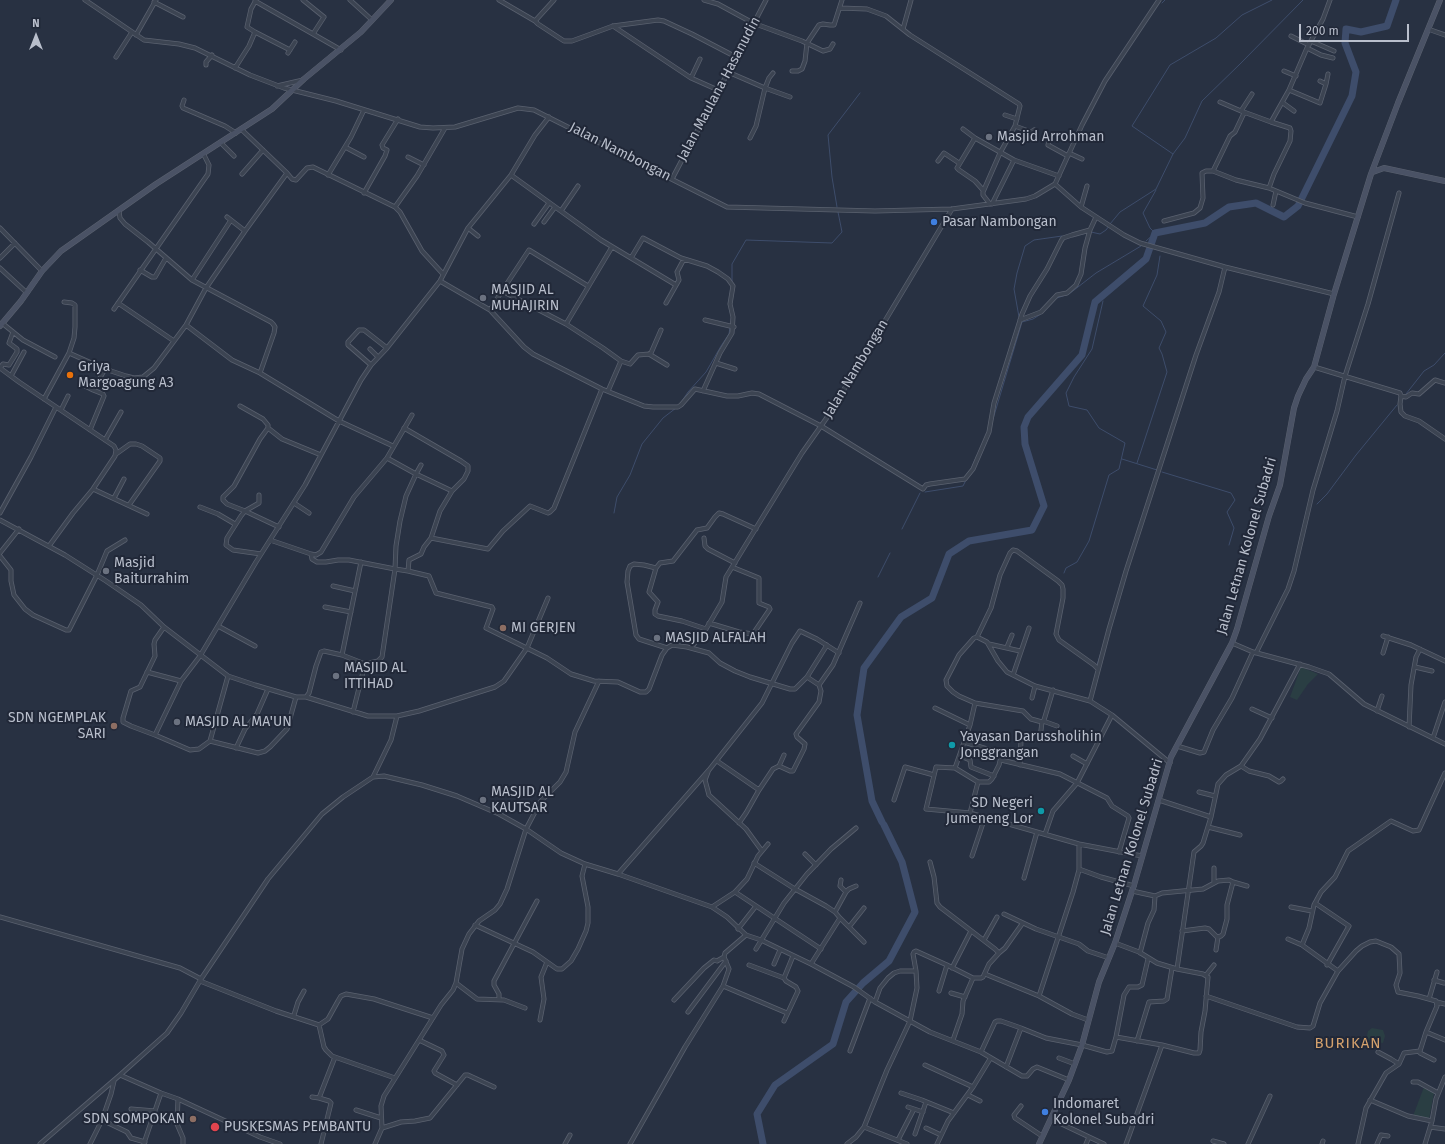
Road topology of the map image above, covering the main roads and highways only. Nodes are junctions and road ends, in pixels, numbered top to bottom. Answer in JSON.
{"nodes":[{"id":1,"x":391,"y":0,"type":"edge"},
{"id":2,"x":1440,"y":0,"type":"edge"},
{"id":3,"x":1376,"y":164,"type":"junction"},
{"id":4,"x":1384,"y":168,"type":"junction"},
{"id":5,"x":1373,"y":172,"type":"junction"},
{"id":6,"x":1445,"y":180,"type":"edge"},
{"id":7,"x":1,"y":325,"type":"edge"},
{"id":8,"x":1039,"y":1144,"type":"edge"}],
"edges":[{"from":1,"to":7,"type":"main road"},
{"from":2,"to":3,"type":"main road","name":"Jalan Letnan Kolonel Subadri"},
{"from":3,"to":4,"type":"main road"},
{"from":3,"to":5,"type":"main road","name":"Jalan Letnan Kolonel Subadri"},
{"from":4,"to":5,"type":"main road"},
{"from":4,"to":6,"type":"main road"},
{"from":5,"to":8,"type":"main road","name":"Jalan Letnan Kolonel Subadri"}]}
